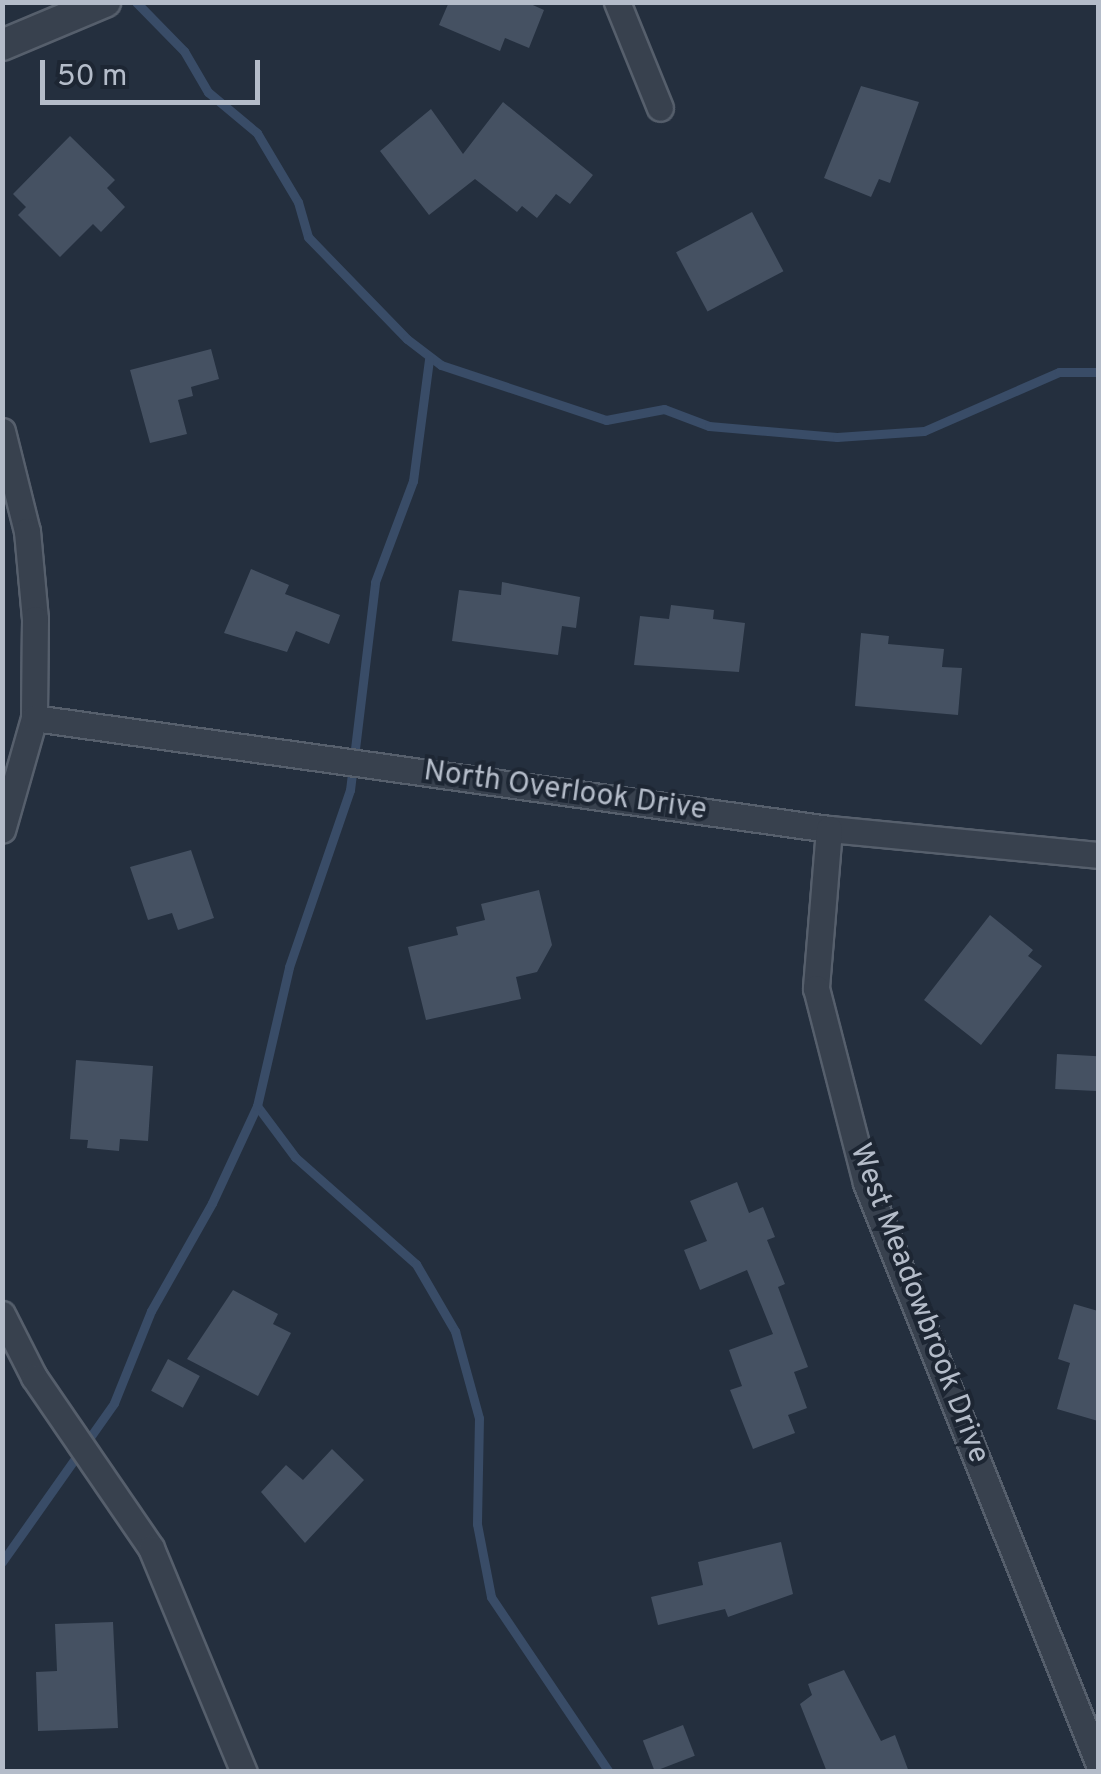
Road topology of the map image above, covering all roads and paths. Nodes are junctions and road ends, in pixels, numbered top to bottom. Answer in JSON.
{"nodes":[{"id":1,"x":105,"y":2,"type":"edge"},
{"id":2,"x":618,"y":2,"type":"edge"},
{"id":3,"x":2,"y":45,"type":"edge"},
{"id":4,"x":660,"y":108,"type":"dead end"},
{"id":5,"x":2,"y":431,"type":"edge"},
{"id":6,"x":34,"y":718,"type":"junction"},
{"id":7,"x":829,"y":829,"type":"junction"},
{"id":8,"x":2,"y":830,"type":"edge"},
{"id":9,"x":1098,"y":855,"type":"edge"},
{"id":10,"x":2,"y":1314,"type":"edge"},
{"id":11,"x":1098,"y":1762,"type":"edge"},
{"id":12,"x":244,"y":1772,"type":"edge"}],
"edges":[{"from":1,"to":3,"type":"street"},
{"from":2,"to":4,"type":"street"},
{"from":5,"to":6,"type":"street"},
{"from":6,"to":7,"type":"street","name":"North Overlook Drive"},
{"from":6,"to":8,"type":"street"},
{"from":7,"to":9,"type":"street","name":"North Overlook Drive"},
{"from":7,"to":11,"type":"street","name":"West Meadowbrook Drive"},
{"from":10,"to":12,"type":"street"}]}
